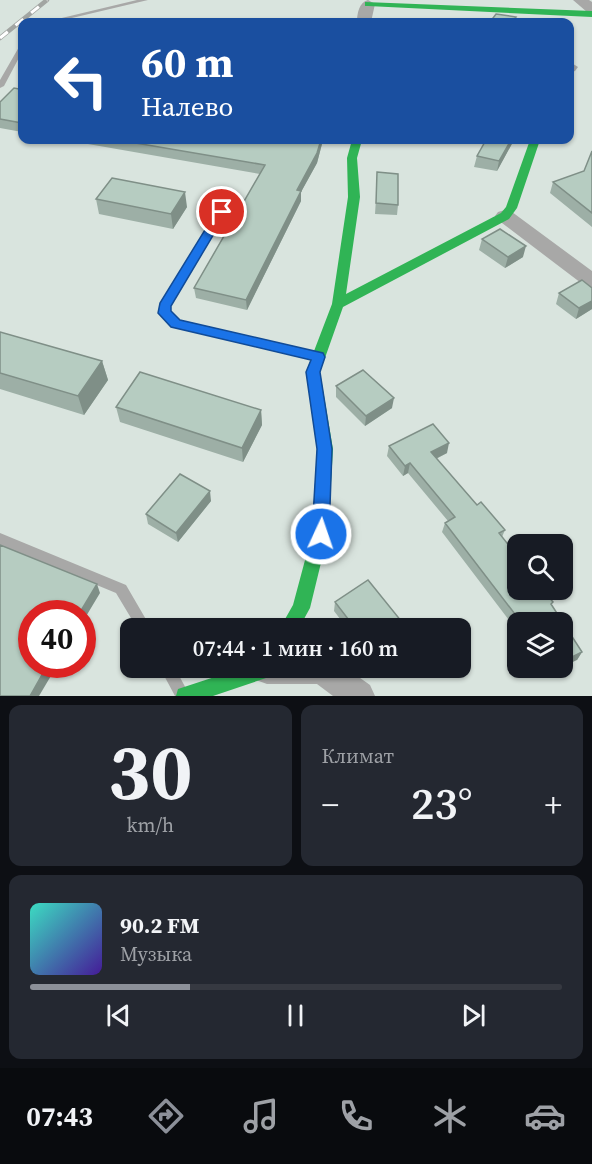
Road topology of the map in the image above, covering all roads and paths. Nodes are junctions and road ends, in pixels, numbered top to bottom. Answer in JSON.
{"nodes":[{"id":1,"x":145,"y":0,"type":"edge"},
{"id":2,"x":580,"y":0,"type":"edge"},
{"id":3,"x":370,"y":2,"type":"edge"},
{"id":4,"x":592,"y":9,"type":"edge"},
{"id":5,"x":592,"y":14,"type":"edge"},
{"id":6,"x":66,"y":18,"type":"edge"},
{"id":7,"x":364,"y":18,"type":"edge"},
{"id":8,"x":18,"y":54,"type":"edge"},
{"id":9,"x":0,"y":86,"type":"edge"},
{"id":10,"x":356,"y":144,"type":"edge"},
{"id":11,"x":534,"y":144,"type":"edge"},
{"id":12,"x":222,"y":212,"type":"dead end"},
{"id":13,"x":505,"y":216,"type":"junction"},
{"id":14,"x":592,"y":280,"type":"edge"},
{"id":15,"x":338,"y":303,"type":"junction"},
{"id":16,"x":319,"y":357,"type":"junction"},
{"id":17,"x":0,"y":538,"type":"edge"},
{"id":18,"x":138,"y":618,"type":"edge"},
{"id":19,"x":295,"y":618,"type":"edge"},
{"id":20,"x":173,"y":678,"type":"edge"},
{"id":21,"x":237,"y":678,"type":"edge"},
{"id":22,"x":334,"y":678,"type":"edge"},
{"id":23,"x":184,"y":696,"type":"edge"},
{"id":24,"x":359,"y":696,"type":"edge"}],
"edges":[{"from":1,"to":6,"type":"lane"},
{"from":2,"to":4,"type":"street"},
{"from":3,"to":5,"type":"street"},
{"from":3,"to":7,"type":"street"},
{"from":8,"to":9,"type":"lane"},
{"from":10,"to":15,"type":"street"},
{"from":11,"to":13,"type":"street"},
{"from":12,"to":16,"type":"lane"},
{"from":13,"to":14,"type":"street"},
{"from":13,"to":15,"type":"street"},
{"from":15,"to":16,"type":"street"},
{"from":16,"to":19,"type":"street"},
{"from":17,"to":18,"type":"lane"},
{"from":20,"to":23,"type":"lane"},
{"from":21,"to":23,"type":"street"},
{"from":22,"to":24,"type":"street"}]}
